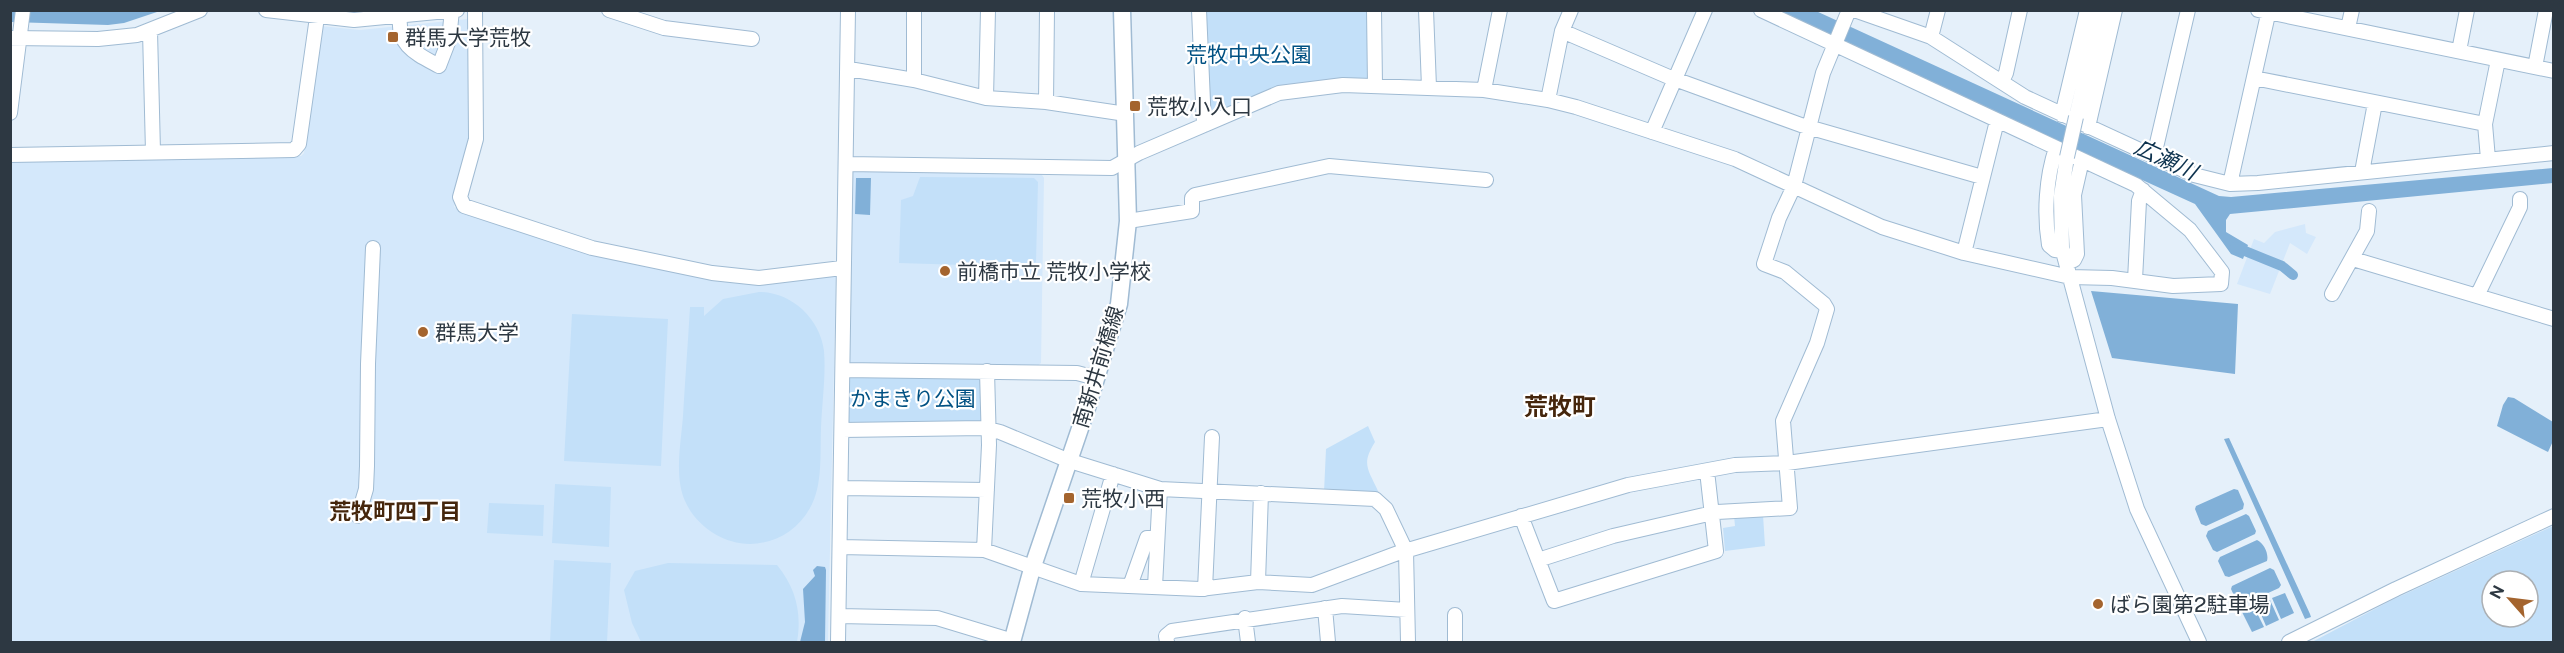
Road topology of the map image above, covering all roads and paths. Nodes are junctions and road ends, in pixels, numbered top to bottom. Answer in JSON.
{"nodes":[{"id":1,"x":23,"y":10,"type":"edge"},
{"id":2,"x":200,"y":10,"type":"edge"},
{"id":3,"x":266,"y":10,"type":"edge"},
{"id":4,"x":457,"y":10,"type":"edge"},
{"id":5,"x":475,"y":10,"type":"edge"},
{"id":6,"x":609,"y":10,"type":"edge"},
{"id":7,"x":848,"y":10,"type":"edge"},
{"id":8,"x":914,"y":10,"type":"edge"},
{"id":9,"x":988,"y":10,"type":"edge"},
{"id":10,"x":1047,"y":10,"type":"edge"},
{"id":11,"x":1122,"y":10,"type":"edge"},
{"id":12,"x":1199,"y":10,"type":"edge"},
{"id":13,"x":1374,"y":10,"type":"edge"},
{"id":14,"x":1426,"y":10,"type":"edge"},
{"id":15,"x":1500,"y":10,"type":"edge"},
{"id":16,"x":1570,"y":10,"type":"edge"},
{"id":17,"x":1705,"y":10,"type":"edge"},
{"id":18,"x":1761,"y":10,"type":"edge"},
{"id":19,"x":1854,"y":10,"type":"edge"},
{"id":20,"x":1938,"y":10,"type":"edge"},
{"id":21,"x":2020,"y":10,"type":"edge"},
{"id":22,"x":2086,"y":10,"type":"edge"},
{"id":23,"x":2101,"y":10,"type":"edge"},
{"id":24,"x":2115,"y":10,"type":"edge"},
{"id":25,"x":2188,"y":10,"type":"edge"},
{"id":26,"x":2352,"y":10,"type":"edge"},
{"id":27,"x":2467,"y":10,"type":"edge"},
{"id":28,"x":2546,"y":10,"type":"edge"},
{"id":29,"x":452,"y":11,"type":"edge"},
{"id":30,"x":2265,"y":11,"type":"edge"},
{"id":31,"x":317,"y":16,"type":"junction"},
{"id":32,"x":1847,"y":16,"type":"edge"},
{"id":33,"x":393,"y":17,"type":"junction"},
{"id":34,"x":2348,"y":28,"type":"junction"},
{"id":35,"x":150,"y":31,"type":"junction"},
{"id":36,"x":1562,"y":31,"type":"junction"},
{"id":37,"x":17,"y":36,"type":"edge"},
{"id":38,"x":1931,"y":37,"type":"junction"},
{"id":39,"x":752,"y":39,"type":"dead end"},
{"id":40,"x":1835,"y":43,"type":"junction"},
{"id":41,"x":2459,"y":51,"type":"junction"},
{"id":42,"x":2498,"y":60,"type":"junction"},
{"id":43,"x":2535,"y":67,"type":"junction"},
{"id":44,"x":849,"y":69,"type":"junction"},
{"id":45,"x":2553,"y":71,"type":"edge"},
{"id":46,"x":2254,"y":78,"type":"junction"},
{"id":47,"x":1675,"y":79,"type":"junction"},
{"id":48,"x":914,"y":80,"type":"junction"},
{"id":49,"x":2002,"y":81,"type":"junction"},
{"id":50,"x":1375,"y":85,"type":"junction"},
{"id":51,"x":1429,"y":87,"type":"junction"},
{"id":52,"x":1484,"y":90,"type":"junction"},
{"id":53,"x":986,"y":98,"type":"junction"},
{"id":54,"x":1548,"y":100,"type":"junction"},
{"id":55,"x":1046,"y":102,"type":"junction"},
{"id":56,"x":2375,"y":103,"type":"junction"},
{"id":57,"x":10,"y":113,"type":"edge"},
{"id":58,"x":1126,"y":114,"type":"junction"},
{"id":59,"x":2062,"y":115,"type":"junction"},
{"id":60,"x":1996,"y":121,"type":"junction"},
{"id":61,"x":2485,"y":124,"type":"junction"},
{"id":62,"x":1204,"y":125,"type":"junction"},
{"id":63,"x":1809,"y":127,"type":"junction"},
{"id":64,"x":2088,"y":127,"type":"junction"},
{"id":65,"x":1652,"y":132,"type":"junction"},
{"id":66,"x":153,"y":152,"type":"junction"},
{"id":67,"x":2061,"y":153,"type":"junction"},
{"id":68,"x":2553,"y":153,"type":"edge"},
{"id":69,"x":10,"y":155,"type":"edge"},
{"id":70,"x":2154,"y":156,"type":"junction"},
{"id":71,"x":2488,"y":159,"type":"junction"},
{"id":72,"x":2082,"y":160,"type":"junction"},
{"id":73,"x":1127,"y":162,"type":"junction"},
{"id":74,"x":846,"y":164,"type":"junction"},
{"id":75,"x":2362,"y":172,"type":"junction"},
{"id":76,"x":1982,"y":177,"type":"junction"},
{"id":77,"x":1486,"y":180,"type":"dead end"},
{"id":78,"x":2230,"y":183,"type":"junction"},
{"id":79,"x":1794,"y":186,"type":"junction"},
{"id":80,"x":2143,"y":190,"type":"junction"},
{"id":81,"x":2520,"y":199,"type":"dead end"},
{"id":82,"x":2369,"y":212,"type":"dead end"},
{"id":83,"x":1128,"y":221,"type":"junction"},
{"id":84,"x":373,"y":248,"type":"dead end"},
{"id":85,"x":1964,"y":253,"type":"junction"},
{"id":86,"x":2065,"y":257,"type":"junction"},
{"id":87,"x":2352,"y":259,"type":"junction"},
{"id":88,"x":842,"y":268,"type":"junction"},
{"id":89,"x":2070,"y":278,"type":"junction"},
{"id":90,"x":2135,"y":280,"type":"junction"},
{"id":91,"x":2332,"y":294,"type":"dead end"},
{"id":92,"x":2477,"y":296,"type":"junction"},
{"id":93,"x":2553,"y":319,"type":"edge"},
{"id":94,"x":843,"y":370,"type":"junction"},
{"id":95,"x":987,"y":371,"type":"junction"},
{"id":96,"x":1096,"y":378,"type":"junction"},
{"id":97,"x":2108,"y":419,"type":"junction"},
{"id":98,"x":989,"y":429,"type":"junction"},
{"id":99,"x":842,"y":430,"type":"junction"},
{"id":100,"x":1212,"y":437,"type":"dead end"},
{"id":101,"x":1068,"y":460,"type":"junction"},
{"id":102,"x":1787,"y":463,"type":"junction"},
{"id":103,"x":1707,"y":471,"type":"junction"},
{"id":104,"x":1113,"y":474,"type":"junction"},
{"id":105,"x":842,"y":488,"type":"junction"},
{"id":106,"x":1160,"y":489,"type":"junction"},
{"id":107,"x":987,"y":490,"type":"junction"},
{"id":108,"x":1209,"y":490,"type":"junction"},
{"id":109,"x":1261,"y":493,"type":"junction"},
{"id":110,"x":1713,"y":513,"type":"junction"},
{"id":111,"x":358,"y":516,"type":"dead end"},
{"id":112,"x":1521,"y":516,"type":"junction"},
{"id":113,"x":2553,"y":516,"type":"edge"},
{"id":114,"x":1157,"y":538,"type":"junction"},
{"id":115,"x":840,"y":547,"type":"junction"},
{"id":116,"x":984,"y":550,"type":"junction"},
{"id":117,"x":1406,"y":551,"type":"junction"},
{"id":118,"x":1538,"y":560,"type":"junction"},
{"id":119,"x":1032,"y":569,"type":"junction"},
{"id":120,"x":1258,"y":582,"type":"junction"},
{"id":121,"x":1081,"y":584,"type":"junction"},
{"id":122,"x":1130,"y":586,"type":"junction"},
{"id":123,"x":1155,"y":587,"type":"junction"},
{"id":124,"x":1205,"y":589,"type":"junction"},
{"id":125,"x":1325,"y":608,"type":"junction"},
{"id":126,"x":1407,"y":610,"type":"junction"},
{"id":127,"x":1455,"y":615,"type":"dead end"},
{"id":128,"x":839,"y":616,"type":"junction"},
{"id":129,"x":1245,"y":618,"type":"junction"},
{"id":130,"x":838,"y":642,"type":"edge"},
{"id":131,"x":1012,"y":642,"type":"edge"},
{"id":132,"x":1167,"y":642,"type":"edge"},
{"id":133,"x":1248,"y":642,"type":"edge"},
{"id":134,"x":1328,"y":642,"type":"edge"},
{"id":135,"x":1408,"y":642,"type":"edge"},
{"id":136,"x":1455,"y":642,"type":"edge"},
{"id":137,"x":2199,"y":642,"type":"edge"},
{"id":138,"x":2289,"y":642,"type":"edge"}],
"edges":[{"from":1,"to":37,"type":"street"},
{"from":2,"to":35,"type":"street"},
{"from":3,"to":31,"type":"street"},
{"from":4,"to":29,"type":"street"},
{"from":5,"to":88,"type":"street"},
{"from":6,"to":39,"type":"street"},
{"from":7,"to":44,"type":"street"},
{"from":8,"to":48,"type":"street"},
{"from":9,"to":53,"type":"street"},
{"from":10,"to":55,"type":"street"},
{"from":11,"to":58,"type":"main road","name":"南新井前橋線"},
{"from":12,"to":62,"type":"street"},
{"from":13,"to":50,"type":"street"},
{"from":14,"to":51,"type":"street"},
{"from":15,"to":52,"type":"street"},
{"from":16,"to":36,"type":"street"},
{"from":17,"to":47,"type":"street"},
{"from":18,"to":40,"type":"street"},
{"from":19,"to":38,"type":"street"},
{"from":20,"to":38,"type":"street"},
{"from":21,"to":49,"type":"street"},
{"from":22,"to":59,"type":"street"},
{"from":23,"to":67,"type":"street","bridge":true},
{"from":24,"to":64,"type":"street"},
{"from":25,"to":70,"type":"street"},
{"from":26,"to":34,"type":"street"},
{"from":27,"to":41,"type":"street"},
{"from":28,"to":43,"type":"street"},
{"from":29,"to":33,"type":"street"},
{"from":29,"to":33,"type":"street"},
{"from":30,"to":34,"type":"street"},
{"from":30,"to":46,"type":"street"},
{"from":31,"to":33,"type":"street"},
{"from":31,"to":66,"type":"street"},
{"from":32,"to":40,"type":"street"},
{"from":34,"to":41,"type":"street"},
{"from":35,"to":37,"type":"street"},
{"from":35,"to":66,"type":"street"},
{"from":36,"to":47,"type":"street"},
{"from":36,"to":54,"type":"street"},
{"from":37,"to":57,"type":"street"},
{"from":38,"to":49,"type":"street"},
{"from":40,"to":60,"type":"street"},
{"from":40,"to":63,"type":"street"},
{"from":41,"to":42,"type":"street"},
{"from":42,"to":43,"type":"street"},
{"from":42,"to":61,"type":"street"},
{"from":43,"to":45,"type":"street"},
{"from":44,"to":48,"type":"street"},
{"from":44,"to":74,"type":"street"},
{"from":46,"to":56,"type":"street"},
{"from":46,"to":78,"type":"street"},
{"from":47,"to":63,"type":"street"},
{"from":47,"to":65,"type":"street"},
{"from":48,"to":53,"type":"street"},
{"from":49,"to":59,"type":"street"},
{"from":50,"to":51,"type":"street"},
{"from":50,"to":62,"type":"street"},
{"from":51,"to":52,"type":"street"},
{"from":52,"to":54,"type":"street"},
{"from":53,"to":55,"type":"street"},
{"from":54,"to":65,"type":"street"},
{"from":55,"to":58,"type":"street"},
{"from":56,"to":61,"type":"street"},
{"from":56,"to":75,"type":"street"},
{"from":58,"to":73,"type":"main road","name":"南新井前橋線"},
{"from":59,"to":64,"type":"street"},
{"from":60,"to":67,"type":"street"},
{"from":60,"to":76,"type":"street"},
{"from":61,"to":71,"type":"street"},
{"from":62,"to":73,"type":"street"},
{"from":63,"to":76,"type":"street"},
{"from":63,"to":79,"type":"street"},
{"from":64,"to":70,"type":"street"},
{"from":65,"to":79,"type":"street"},
{"from":66,"to":69,"type":"street"},
{"from":67,"to":72,"type":"street"},
{"from":67,"to":86,"type":"street"},
{"from":67,"to":86,"type":"street"},
{"from":68,"to":71,"type":"street"},
{"from":70,"to":78,"type":"street"},
{"from":71,"to":75,"type":"street"},
{"from":72,"to":80,"type":"street"},
{"from":72,"to":86,"type":"street"},
{"from":73,"to":74,"type":"street"},
{"from":73,"to":83,"type":"main road","name":"南新井前橋線"},
{"from":74,"to":88,"type":"street"},
{"from":75,"to":78,"type":"street"},
{"from":76,"to":85,"type":"street"},
{"from":77,"to":83,"type":"street"},
{"from":79,"to":85,"type":"street"},
{"from":79,"to":102,"type":"street"},
{"from":80,"to":90,"type":"street"},
{"from":80,"to":90,"type":"street"},
{"from":81,"to":92,"type":"street"},
{"from":82,"to":87,"type":"street"},
{"from":83,"to":96,"type":"main road","name":"南新井前橋線"},
{"from":84,"to":111,"type":"street"},
{"from":85,"to":89,"type":"street"},
{"from":86,"to":89,"type":"street"},
{"from":87,"to":91,"type":"street"},
{"from":87,"to":92,"type":"street"},
{"from":88,"to":94,"type":"street"},
{"from":89,"to":90,"type":"street"},
{"from":89,"to":97,"type":"street"},
{"from":92,"to":93,"type":"street"},
{"from":94,"to":95,"type":"street"},
{"from":94,"to":99,"type":"street"},
{"from":95,"to":96,"type":"street"},
{"from":95,"to":98,"type":"street"},
{"from":96,"to":101,"type":"main road","name":"南新井前橋線"},
{"from":97,"to":102,"type":"street"},
{"from":97,"to":137,"type":"street"},
{"from":98,"to":99,"type":"street"},
{"from":98,"to":101,"type":"street"},
{"from":98,"to":107,"type":"street"},
{"from":99,"to":105,"type":"street"},
{"from":100,"to":108,"type":"street"},
{"from":101,"to":104,"type":"street"},
{"from":101,"to":119,"type":"main road","name":"南新井前橋線"},
{"from":102,"to":103,"type":"street"},
{"from":102,"to":110,"type":"street"},
{"from":103,"to":110,"type":"street"},
{"from":103,"to":112,"type":"street"},
{"from":104,"to":106,"type":"street"},
{"from":104,"to":121,"type":"street"},
{"from":105,"to":107,"type":"street"},
{"from":105,"to":115,"type":"street"},
{"from":106,"to":108,"type":"street"},
{"from":106,"to":114,"type":"street"},
{"from":107,"to":116,"type":"street"},
{"from":108,"to":109,"type":"street"},
{"from":108,"to":124,"type":"street"},
{"from":109,"to":117,"type":"street"},
{"from":109,"to":120,"type":"street"},
{"from":110,"to":118,"type":"street"},
{"from":110,"to":118,"type":"street"},
{"from":112,"to":117,"type":"street"},
{"from":112,"to":118,"type":"street"},
{"from":113,"to":138,"type":"street"},
{"from":114,"to":122,"type":"street"},
{"from":114,"to":123,"type":"street"},
{"from":115,"to":116,"type":"street"},
{"from":115,"to":128,"type":"street"},
{"from":116,"to":119,"type":"street"},
{"from":117,"to":120,"type":"street"},
{"from":117,"to":126,"type":"street"},
{"from":119,"to":121,"type":"street"},
{"from":119,"to":131,"type":"main road","name":"南新井前橋線"},
{"from":120,"to":124,"type":"street"},
{"from":121,"to":122,"type":"street"},
{"from":122,"to":123,"type":"street"},
{"from":123,"to":124,"type":"street"},
{"from":125,"to":126,"type":"street"},
{"from":125,"to":129,"type":"street"},
{"from":125,"to":134,"type":"street"},
{"from":126,"to":135,"type":"street"},
{"from":127,"to":136,"type":"street"},
{"from":128,"to":130,"type":"street"},
{"from":128,"to":131,"type":"street"},
{"from":129,"to":132,"type":"street"},
{"from":129,"to":133,"type":"street"}]}
